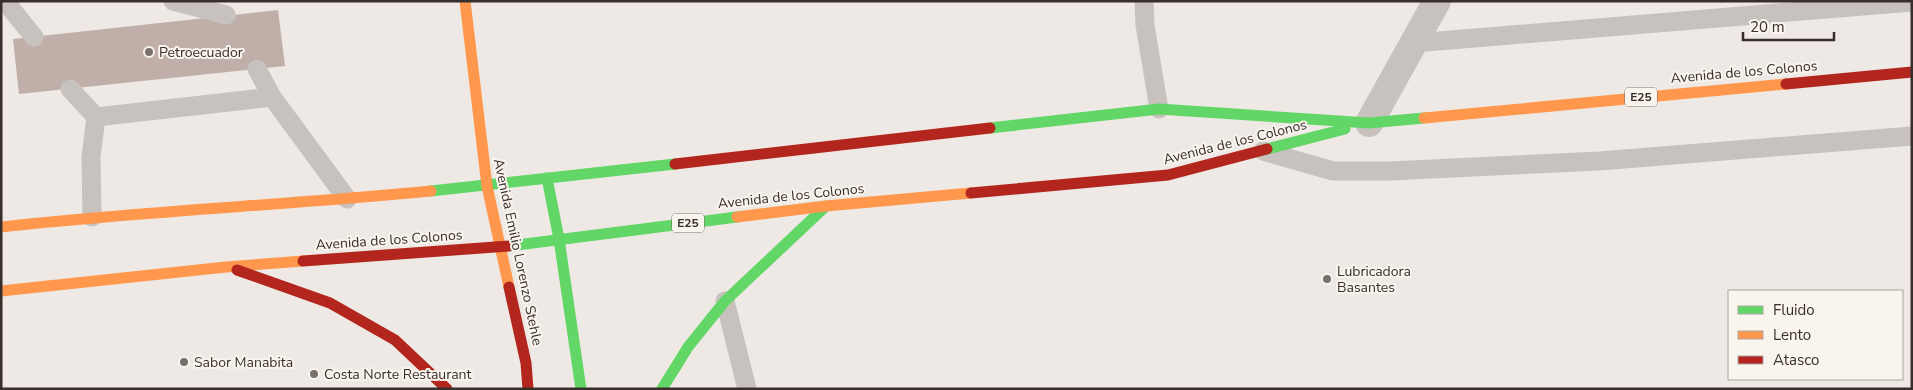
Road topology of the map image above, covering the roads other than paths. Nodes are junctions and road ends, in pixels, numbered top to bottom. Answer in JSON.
{"nodes":[{"id":1,"x":5,"y":1,"type":"edge"},
{"id":2,"x":173,"y":1,"type":"edge"},
{"id":3,"x":465,"y":1,"type":"edge"},
{"id":4,"x":1144,"y":1,"type":"edge"},
{"id":5,"x":1437,"y":1,"type":"edge"},
{"id":6,"x":1912,"y":2,"type":"edge"},
{"id":7,"x":226,"y":15,"type":"dead end"},
{"id":8,"x":34,"y":37,"type":"dead end"},
{"id":9,"x":1414,"y":43,"type":"junction"},
{"id":10,"x":257,"y":69,"type":"dead end"},
{"id":11,"x":1912,"y":72,"type":"edge"},
{"id":12,"x":70,"y":89,"type":"dead end"},
{"id":13,"x":272,"y":97,"type":"junction"},
{"id":14,"x":1159,"y":109,"type":"junction"},
{"id":15,"x":96,"y":117,"type":"junction"},
{"id":16,"x":1369,"y":123,"type":"junction"},
{"id":17,"x":1912,"y":136,"type":"edge"},
{"id":18,"x":1262,"y":151,"type":"junction"},
{"id":19,"x":547,"y":178,"type":"junction"},
{"id":20,"x":487,"y":186,"type":"junction"},
{"id":21,"x":347,"y":199,"type":"junction"},
{"id":22,"x":826,"y":206,"type":"junction"},
{"id":23,"x":92,"y":217,"type":"junction"},
{"id":24,"x":1,"y":227,"type":"edge"},
{"id":25,"x":559,"y":239,"type":"junction"},
{"id":26,"x":501,"y":247,"type":"junction"},
{"id":27,"x":226,"y":267,"type":"junction"},
{"id":28,"x":1,"y":291,"type":"edge"},
{"id":29,"x":725,"y":301,"type":"junction"},
{"id":30,"x":447,"y":389,"type":"edge"},
{"id":31,"x":528,"y":389,"type":"edge"},
{"id":32,"x":581,"y":389,"type":"edge"},
{"id":33,"x":662,"y":389,"type":"edge"},
{"id":34,"x":746,"y":389,"type":"edge"}],
"edges":[{"from":1,"to":8,"type":"lane"},
{"from":2,"to":7,"type":"lane"},
{"from":3,"to":20,"type":"main road","name":"Avenida Emilio Lorenzo Stehle"},
{"from":4,"to":14,"type":"lane"},
{"from":5,"to":9,"type":"street"},
{"from":6,"to":9,"type":"lane"},
{"from":9,"to":16,"type":"street"},
{"from":10,"to":13,"type":"lane"},
{"from":11,"to":16,"type":"main road","name":"Avenida de los Colonos","number":"E25"},
{"from":12,"to":15,"type":"lane"},
{"from":13,"to":15,"type":"lane"},
{"from":13,"to":21,"type":"lane"},
{"from":14,"to":16,"type":"main road","name":"Avenida de los Colonos","number":"E25"},
{"from":14,"to":19,"type":"main road","name":"Avenida de los Colonos","number":"E25"},
{"from":15,"to":23,"type":"lane"},
{"from":16,"to":18,"type":"main road","name":"Avenida de los Colonos","number":"E25"},
{"from":17,"to":18,"type":"lane"},
{"from":18,"to":22,"type":"main road","name":"Avenida de los Colonos","number":"E25"},
{"from":19,"to":20,"type":"main road","name":"Avenida de los Colonos","number":"E25"},
{"from":19,"to":25,"type":"main road"},
{"from":20,"to":21,"type":"main road","name":"Avenida de los Colonos","number":"E25"},
{"from":20,"to":26,"type":"main road","name":"Avenida Emilio Lorenzo Stehle"},
{"from":21,"to":23,"type":"main road","name":"Avenida de los Colonos","number":"E25"},
{"from":22,"to":25,"type":"main road","name":"Avenida de los Colonos","number":"E25"},
{"from":22,"to":29,"type":"main road"},
{"from":23,"to":24,"type":"main road","name":"Avenida de los Colonos","number":"E25"},
{"from":25,"to":26,"type":"main road","name":"Avenida de los Colonos","number":"E25"},
{"from":25,"to":32,"type":"main road"},
{"from":26,"to":27,"type":"main road","name":"Avenida de los Colonos","number":"E25"},
{"from":26,"to":31,"type":"main road","name":"Avenida Emilio Lorenzo Stehle"},
{"from":27,"to":28,"type":"main road","name":"Avenida de los Colonos","number":"E25"},
{"from":27,"to":30,"type":"main road"},
{"from":29,"to":33,"type":"main road"},
{"from":29,"to":34,"type":"lane"}]}
